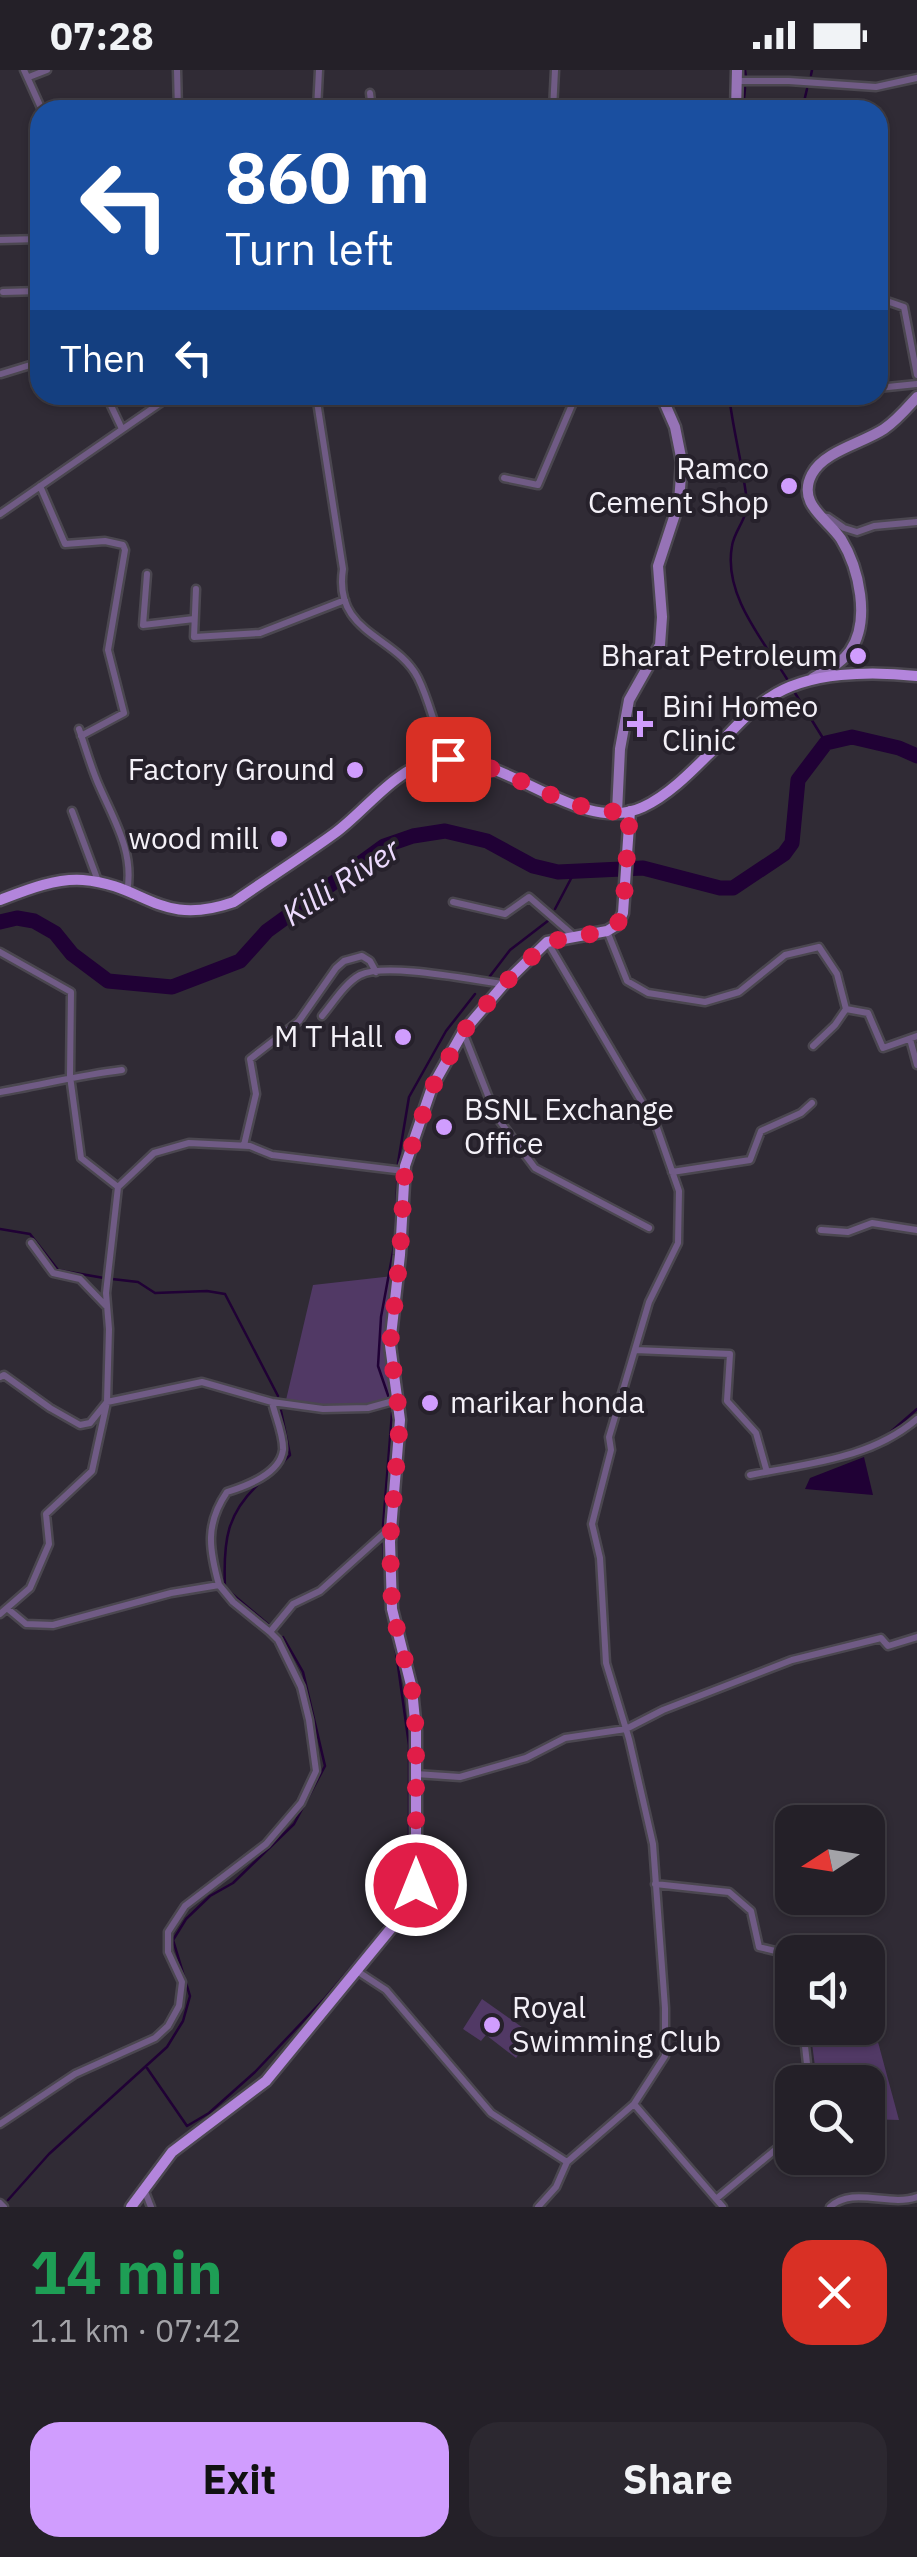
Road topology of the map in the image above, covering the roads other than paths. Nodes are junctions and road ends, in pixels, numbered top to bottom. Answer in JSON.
{"nodes":[{"id":1,"x":47,"y":70,"type":"edge"},
{"id":2,"x":176,"y":70,"type":"edge"},
{"id":3,"x":319,"y":70,"type":"edge"},
{"id":4,"x":556,"y":70,"type":"edge"},
{"id":5,"x":27,"y":74,"type":"edge"},
{"id":6,"x":737,"y":76,"type":"edge"},
{"id":7,"x":917,"y":78,"type":"edge"},
{"id":8,"x":370,"y":93,"type":"dead end"},
{"id":9,"x":38,"y":100,"type":"edge"},
{"id":10,"x":178,"y":100,"type":"edge"},
{"id":11,"x":318,"y":100,"type":"edge"},
{"id":12,"x":371,"y":100,"type":"edge"},
{"id":13,"x":554,"y":100,"type":"edge"},
{"id":14,"x":30,"y":239,"type":"edge"},
{"id":15,"x":0,"y":240,"type":"edge"},
{"id":16,"x":30,"y":291,"type":"edge"},
{"id":17,"x":3,"y":292,"type":"dead end"},
{"id":18,"x":888,"y":301,"type":"edge"},
{"id":19,"x":30,"y":365,"type":"edge"},
{"id":20,"x":1,"y":374,"type":"edge"},
{"id":21,"x":917,"y":375,"type":"edge"},
{"id":22,"x":917,"y":384,"type":"edge"},
{"id":23,"x":888,"y":387,"type":"edge"},
{"id":24,"x":917,"y":397,"type":"edge"},
{"id":25,"x":111,"y":405,"type":"edge"},
{"id":26,"x":158,"y":405,"type":"edge"},
{"id":27,"x":318,"y":405,"type":"edge"},
{"id":28,"x":572,"y":405,"type":"edge"},
{"id":29,"x":665,"y":405,"type":"edge"},
{"id":30,"x":122,"y":430,"type":"junction"},
{"id":31,"x":504,"y":478,"type":"dead end"},
{"id":32,"x":40,"y":486,"type":"junction"},
{"id":33,"x":0,"y":514,"type":"edge"},
{"id":34,"x":818,"y":516,"type":"junction"},
{"id":35,"x":917,"y":522,"type":"edge"},
{"id":36,"x":148,"y":574,"type":"dead end"},
{"id":37,"x":196,"y":589,"type":"dead end"},
{"id":38,"x":345,"y":600,"type":"junction"},
{"id":39,"x":194,"y":618,"type":"junction"},
{"id":40,"x":917,"y":676,"type":"edge"},
{"id":41,"x":808,"y":682,"type":"junction"},
{"id":42,"x":448,"y":759,"type":"junction"},
{"id":43,"x":72,"y":811,"type":"dead end"},
{"id":44,"x":630,"y":811,"type":"junction"},
{"id":45,"x":617,"y":812,"type":"junction"},
{"id":46,"x":99,"y":882,"type":"junction"},
{"id":47,"x":127,"y":893,"type":"junction"},
{"id":48,"x":0,"y":900,"type":"edge"},
{"id":49,"x":452,"y":902,"type":"dead end"},
{"id":50,"x":607,"y":931,"type":"junction"},
{"id":51,"x":576,"y":937,"type":"junction"},
{"id":52,"x":547,"y":942,"type":"junction"},
{"id":53,"x":0,"y":952,"type":"edge"},
{"id":54,"x":376,"y":972,"type":"junction"},
{"id":55,"x":504,"y":984,"type":"junction"},
{"id":56,"x":846,"y":1009,"type":"junction"},
{"id":57,"x":322,"y":1016,"type":"dead end"},
{"id":58,"x":463,"y":1032,"type":"junction"},
{"id":59,"x":914,"y":1038,"type":"edge"},
{"id":60,"x":813,"y":1046,"type":"dead end"},
{"id":61,"x":917,"y":1064,"type":"edge"},
{"id":62,"x":122,"y":1070,"type":"dead end"},
{"id":63,"x":70,"y":1076,"type":"junction"},
{"id":64,"x":0,"y":1092,"type":"edge"},
{"id":65,"x":812,"y":1102,"type":"dead end"},
{"id":66,"x":244,"y":1146,"type":"junction"},
{"id":67,"x":405,"y":1171,"type":"junction"},
{"id":68,"x":672,"y":1172,"type":"junction"},
{"id":69,"x":118,"y":1187,"type":"junction"},
{"id":70,"x":649,"y":1228,"type":"dead end"},
{"id":71,"x":822,"y":1230,"type":"dead end"},
{"id":72,"x":917,"y":1230,"type":"edge"},
{"id":73,"x":31,"y":1243,"type":"dead end"},
{"id":74,"x":108,"y":1308,"type":"junction"},
{"id":75,"x":635,"y":1350,"type":"junction"},
{"id":76,"x":0,"y":1377,"type":"edge"},
{"id":77,"x":398,"y":1400,"type":"junction"},
{"id":78,"x":107,"y":1402,"type":"junction"},
{"id":79,"x":272,"y":1402,"type":"junction"},
{"id":80,"x":917,"y":1419,"type":"edge"},
{"id":81,"x":767,"y":1472,"type":"junction"},
{"id":82,"x":750,"y":1475,"type":"dead end"},
{"id":83,"x":390,"y":1528,"type":"junction"},
{"id":84,"x":219,"y":1585,"type":"junction"},
{"id":85,"x":4,"y":1611,"type":"edge"},
{"id":86,"x":270,"y":1632,"type":"junction"},
{"id":87,"x":917,"y":1637,"type":"edge"},
{"id":88,"x":626,"y":1729,"type":"junction"},
{"id":89,"x":416,"y":1774,"type":"junction"},
{"id":90,"x":655,"y":1884,"type":"junction"},
{"id":91,"x":775,"y":1951,"type":"edge"},
{"id":92,"x":357,"y":1971,"type":"junction"},
{"id":93,"x":634,"y":2104,"type":"junction"},
{"id":94,"x":0,"y":2124,"type":"edge"},
{"id":95,"x":775,"y":2150,"type":"edge"},
{"id":96,"x":567,"y":2162,"type":"junction"},
{"id":97,"x":144,"y":2189,"type":"junction"},
{"id":98,"x":917,"y":2198,"type":"edge"},
{"id":99,"x":716,"y":2199,"type":"junction"},
{"id":100,"x":131,"y":2207,"type":"edge"},
{"id":101,"x":150,"y":2207,"type":"edge"},
{"id":102,"x":538,"y":2207,"type":"edge"},
{"id":103,"x":723,"y":2207,"type":"edge"},
{"id":104,"x":830,"y":2207,"type":"edge"}],
"edges":[{"from":1,"to":5,"type":"street"},
{"from":2,"to":10,"type":"street"},
{"from":3,"to":11,"type":"street"},
{"from":4,"to":13,"type":"street"},
{"from":5,"to":9,"type":"street"},
{"from":6,"to":7,"type":"street"},
{"from":8,"to":12,"type":"street"},
{"from":14,"to":15,"type":"street"},
{"from":16,"to":17,"type":"street"},
{"from":18,"to":21,"type":"street"},
{"from":19,"to":20,"type":"street"},
{"from":22,"to":23,"type":"street"},
{"from":24,"to":34,"type":"main road"},
{"from":25,"to":30,"type":"street"},
{"from":26,"to":30,"type":"street"},
{"from":27,"to":38,"type":"street"},
{"from":28,"to":31,"type":"street"},
{"from":29,"to":45,"type":"main road"},
{"from":30,"to":32,"type":"street"},
{"from":32,"to":33,"type":"street"},
{"from":32,"to":47,"type":"street"},
{"from":34,"to":35,"type":"street"},
{"from":34,"to":41,"type":"main road"},
{"from":36,"to":39,"type":"street"},
{"from":37,"to":39,"type":"street"},
{"from":38,"to":39,"type":"street"},
{"from":38,"to":42,"type":"street"},
{"from":40,"to":41,"type":"main road"},
{"from":41,"to":44,"type":"main road"},
{"from":42,"to":45,"type":"main road"},
{"from":42,"to":47,"type":"main road"},
{"from":43,"to":46,"type":"street"},
{"from":44,"to":45,"type":"main road"},
{"from":44,"to":50,"type":"main road"},
{"from":46,"to":47,"type":"main road"},
{"from":46,"to":48,"type":"main road"},
{"from":49,"to":51,"type":"street"},
{"from":50,"to":51,"type":"main road"},
{"from":50,"to":56,"type":"street"},
{"from":51,"to":52,"type":"main road"},
{"from":52,"to":55,"type":"main road"},
{"from":52,"to":68,"type":"street"},
{"from":53,"to":63,"type":"street"},
{"from":54,"to":55,"type":"street"},
{"from":54,"to":57,"type":"street"},
{"from":54,"to":66,"type":"street"},
{"from":55,"to":58,"type":"main road"},
{"from":56,"to":59,"type":"street"},
{"from":56,"to":60,"type":"street"},
{"from":58,"to":67,"type":"main road"},
{"from":58,"to":70,"type":"street"},
{"from":59,"to":61,"type":"street"},
{"from":62,"to":63,"type":"street"},
{"from":63,"to":64,"type":"street"},
{"from":63,"to":69,"type":"street"},
{"from":65,"to":68,"type":"street"},
{"from":66,"to":67,"type":"street"},
{"from":66,"to":69,"type":"street"},
{"from":67,"to":77,"type":"main road"},
{"from":68,"to":75,"type":"street"},
{"from":69,"to":74,"type":"street"},
{"from":71,"to":72,"type":"street"},
{"from":73,"to":74,"type":"street"},
{"from":74,"to":78,"type":"street"},
{"from":75,"to":81,"type":"street"},
{"from":75,"to":88,"type":"street"},
{"from":76,"to":78,"type":"street"},
{"from":77,"to":79,"type":"street"},
{"from":77,"to":83,"type":"main road"},
{"from":78,"to":79,"type":"street"},
{"from":78,"to":85,"type":"street"},
{"from":79,"to":84,"type":"street"},
{"from":80,"to":81,"type":"street"},
{"from":81,"to":82,"type":"street"},
{"from":83,"to":86,"type":"street"},
{"from":83,"to":89,"type":"main road"},
{"from":84,"to":85,"type":"street"},
{"from":84,"to":86,"type":"street"},
{"from":86,"to":94,"type":"street"},
{"from":87,"to":88,"type":"street"},
{"from":88,"to":89,"type":"street"},
{"from":88,"to":90,"type":"street"},
{"from":89,"to":92,"type":"main road"},
{"from":90,"to":91,"type":"street"},
{"from":90,"to":93,"type":"street"},
{"from":92,"to":96,"type":"street"},
{"from":92,"to":97,"type":"main road"},
{"from":93,"to":96,"type":"street"},
{"from":93,"to":99,"type":"street"},
{"from":95,"to":99,"type":"street"},
{"from":96,"to":102,"type":"street"},
{"from":97,"to":100,"type":"main road"},
{"from":97,"to":101,"type":"street"},
{"from":98,"to":104,"type":"street"},
{"from":99,"to":103,"type":"street"}]}
